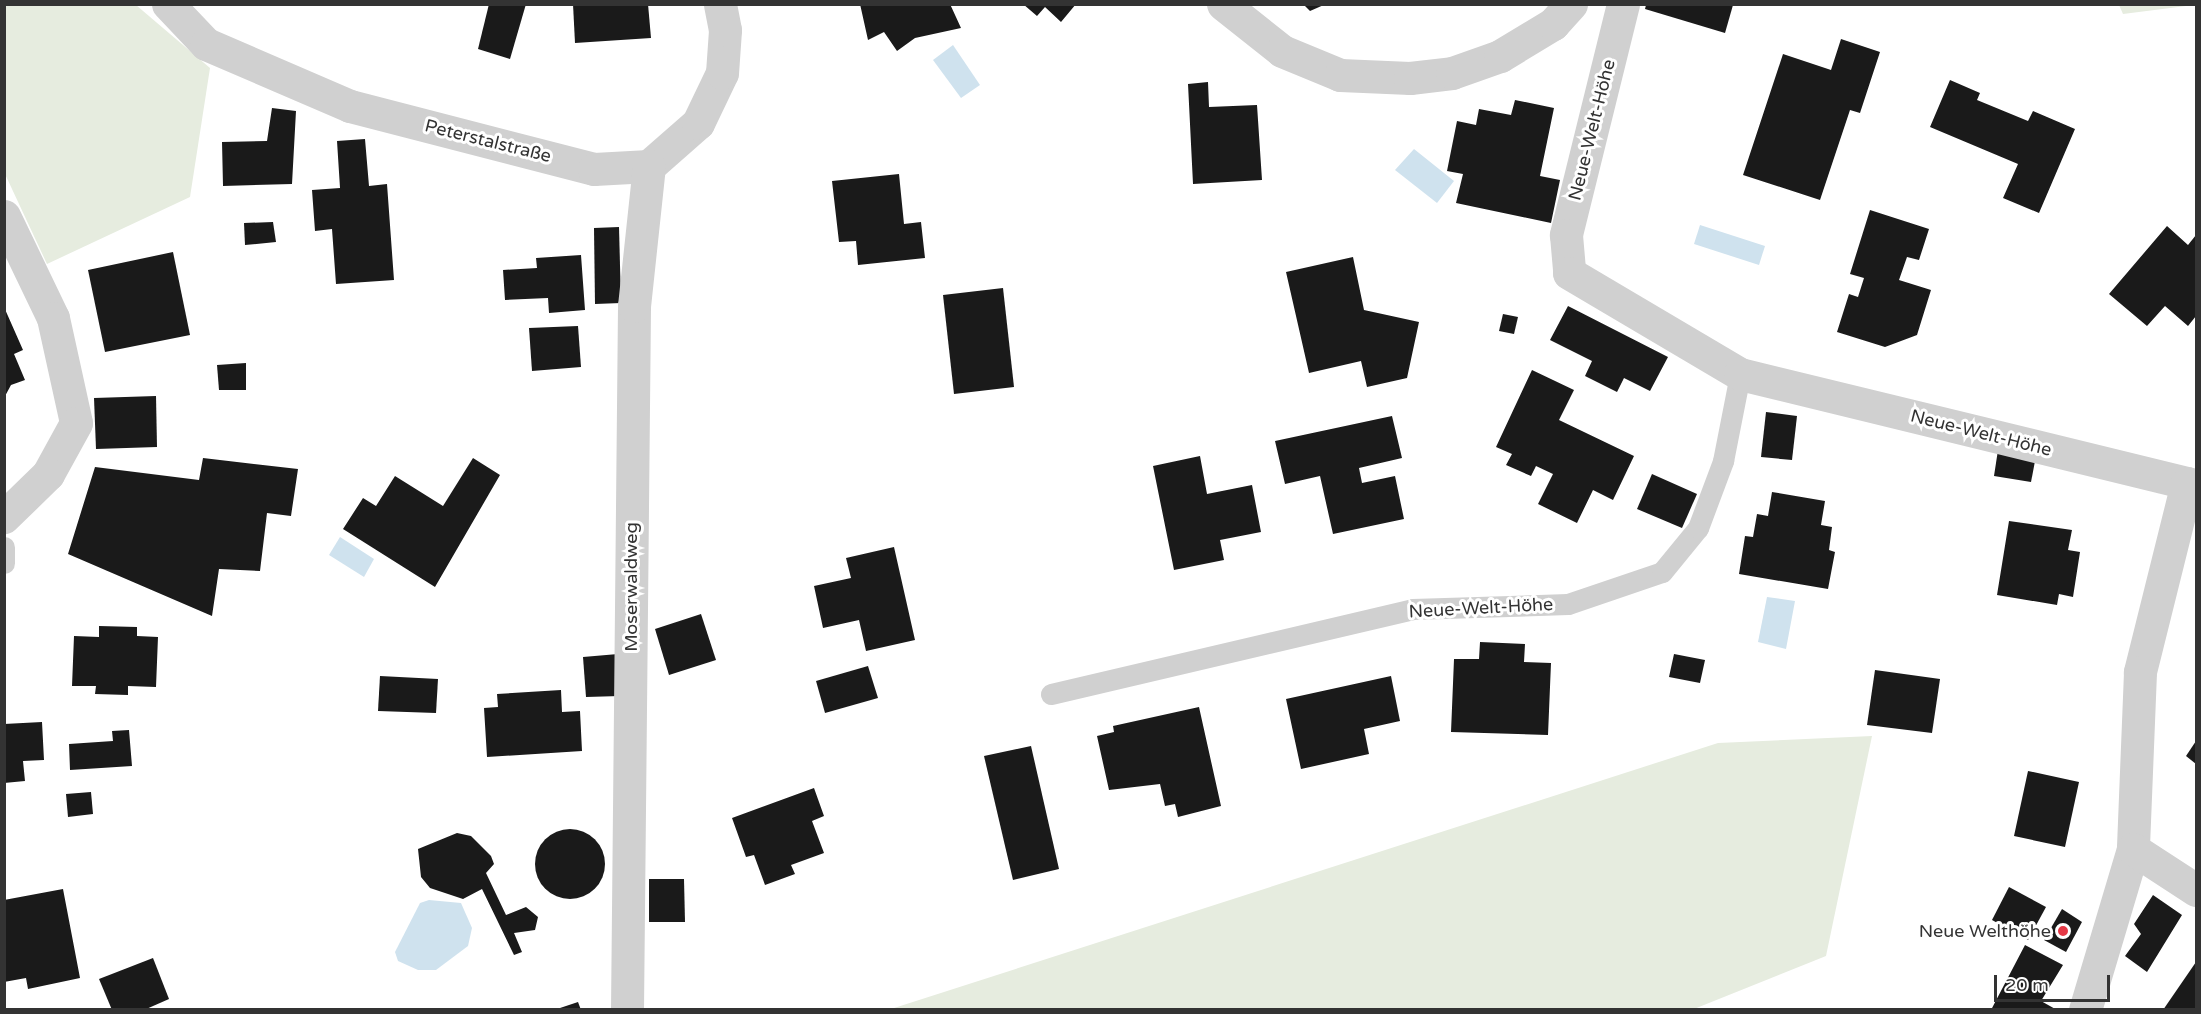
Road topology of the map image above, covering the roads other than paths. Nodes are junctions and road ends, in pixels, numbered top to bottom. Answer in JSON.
{"nodes":[{"id":1,"x":168,"y":4,"type":"edge"},
{"id":2,"x":720,"y":4,"type":"edge"},
{"id":3,"x":1223,"y":4,"type":"edge"},
{"id":4,"x":1571,"y":4,"type":"edge"},
{"id":5,"x":1623,"y":4,"type":"edge"},
{"id":6,"x":650,"y":166,"type":"junction"},
{"id":7,"x":4,"y":216,"type":"edge"},
{"id":8,"x":1740,"y":374,"type":"junction"},
{"id":9,"x":2192,"y":483,"type":"edge"},
{"id":10,"x":4,"y":516,"type":"edge"},
{"id":11,"x":4,"y":547,"type":"edge"},
{"id":12,"x":4,"y":563,"type":"edge"},
{"id":13,"x":1051,"y":694,"type":"dead end"},
{"id":14,"x":2133,"y":849,"type":"junction"},
{"id":15,"x":2196,"y":890,"type":"edge"},
{"id":16,"x":627,"y":1010,"type":"edge"},
{"id":17,"x":2085,"y":1010,"type":"edge"}],
"edges":[{"from":1,"to":6,"type":"street","name":"Peterstalstraße"},
{"from":2,"to":6,"type":"street"},
{"from":3,"to":4,"type":"street"},
{"from":5,"to":8,"type":"street","name":"Neue-Welt-Höhe"},
{"from":6,"to":16,"type":"street","name":"Moserwaldweg"},
{"from":7,"to":10,"type":"street"},
{"from":8,"to":9,"type":"street","name":"Neue-Welt-Höhe"},
{"from":8,"to":13,"type":"lane","name":"Neue-Welt-Höhe"},
{"from":9,"to":14,"type":"street","name":"Neue-Welt-Höhe"},
{"from":11,"to":12,"type":"lane"},
{"from":14,"to":15,"type":"street"},
{"from":14,"to":17,"type":"street","name":"Neue-Welt-Höhe"}]}
